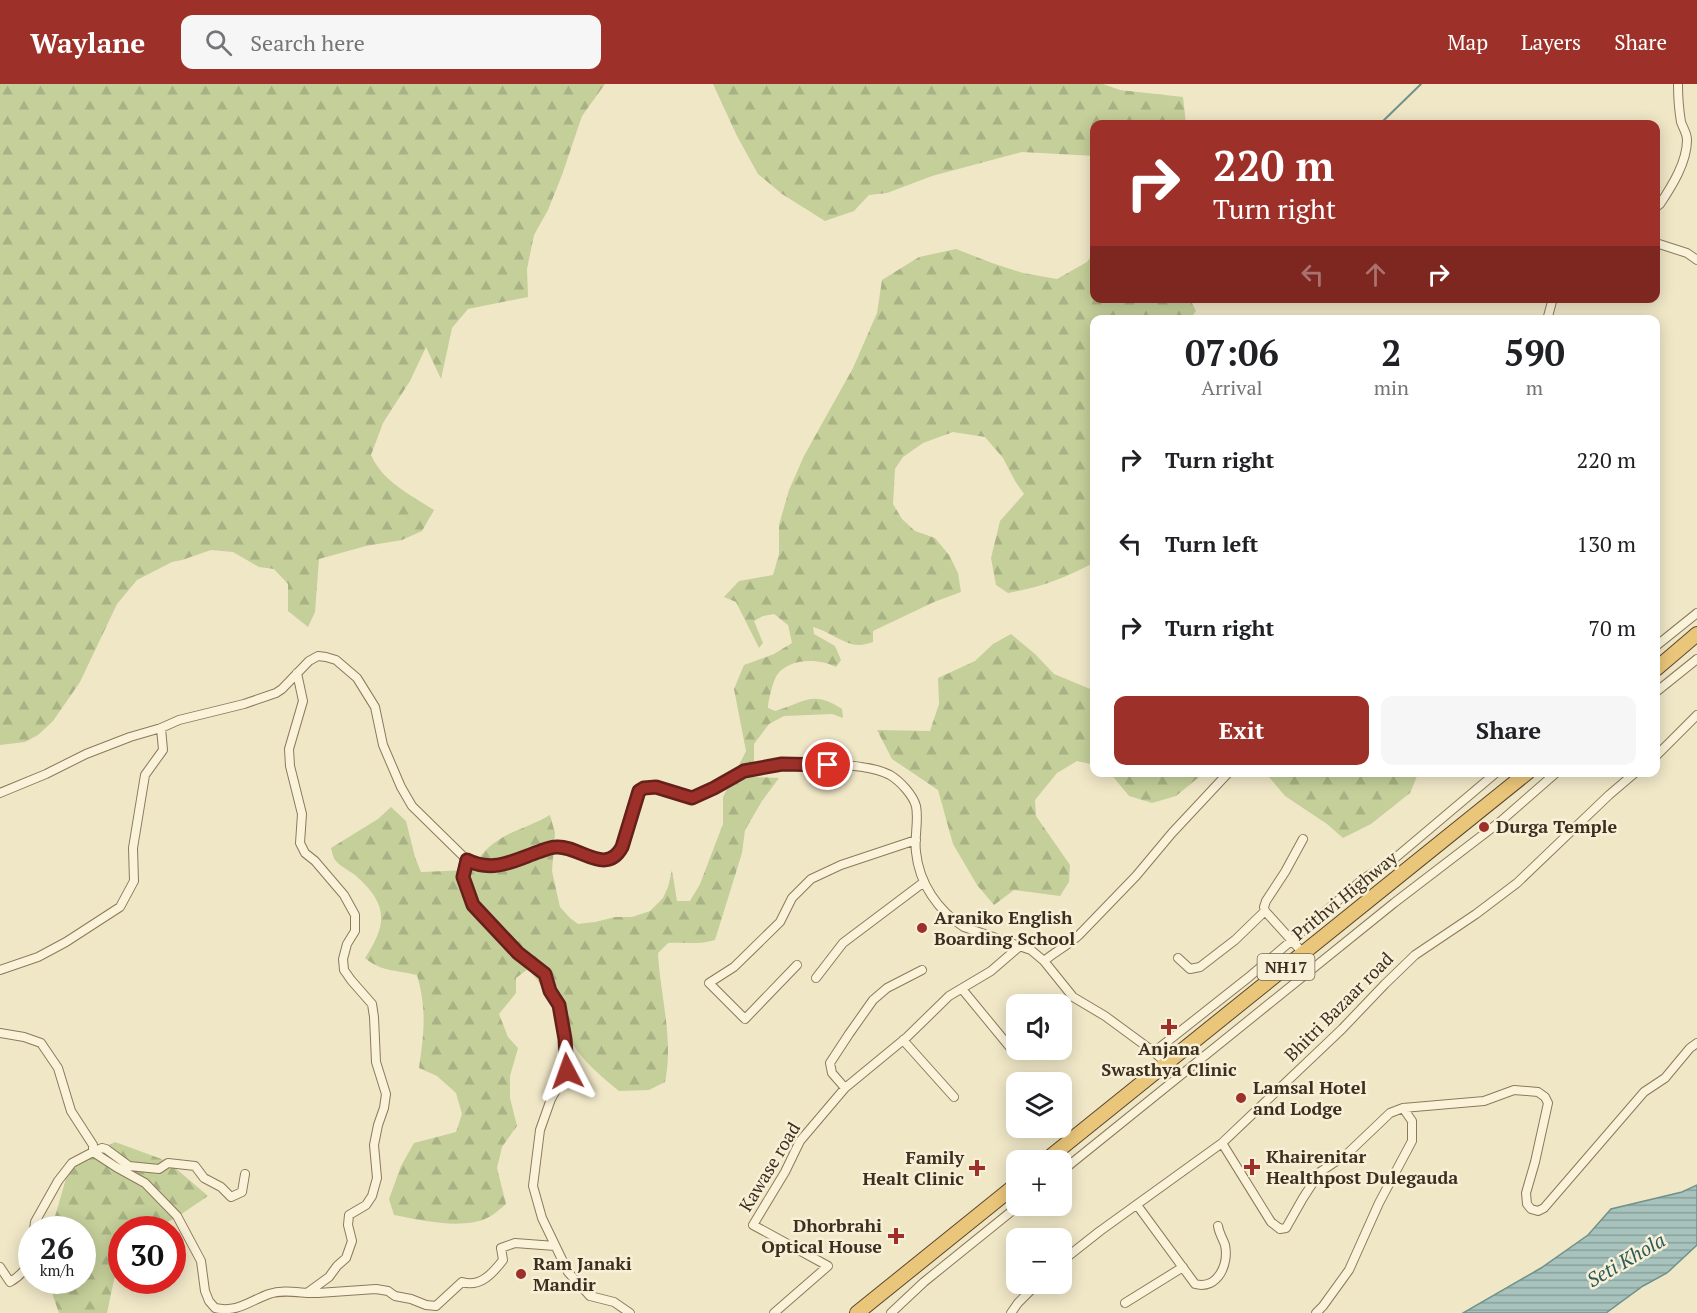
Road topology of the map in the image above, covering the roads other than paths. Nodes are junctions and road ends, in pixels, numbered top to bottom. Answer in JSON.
{"nodes":[{"id":1,"x":1678,"y":84,"type":"edge"},
{"id":2,"x":1660,"y":204,"type":"edge"},
{"id":3,"x":1660,"y":244,"type":"edge"},
{"id":4,"x":1697,"y":260,"type":"edge"},
{"id":5,"x":1697,"y":613,"type":"edge"},
{"id":6,"x":1697,"y":634,"type":"edge"},
{"id":7,"x":1660,"y":643,"type":"edge"},
{"id":8,"x":1697,"y":659,"type":"edge"},
{"id":9,"x":1660,"y":666,"type":"edge"},
{"id":10,"x":297,"y":673,"type":"junction"},
{"id":11,"x":1660,"y":689,"type":"edge"},
{"id":12,"x":1697,"y":715,"type":"edge"},
{"id":13,"x":161,"y":728,"type":"junction"},
{"id":14,"x":1660,"y":752,"type":"edge"},
{"id":15,"x":1224,"y":777,"type":"edge"},
{"id":16,"x":1491,"y":777,"type":"edge"},
{"id":17,"x":1522,"y":777,"type":"edge"},
{"id":18,"x":1551,"y":777,"type":"edge"},
{"id":19,"x":1630,"y":777,"type":"edge"},
{"id":20,"x":0,"y":793,"type":"edge"},
{"id":21,"x":1302,"y":839,"type":"dead end"},
{"id":22,"x":916,"y":840,"type":"junction"},
{"id":23,"x":467,"y":860,"type":"junction"},
{"id":24,"x":924,"y":882,"type":"junction"},
{"id":25,"x":1265,"y":911,"type":"junction"},
{"id":26,"x":1292,"y":939,"type":"junction"},
{"id":27,"x":1020,"y":946,"type":"junction"},
{"id":28,"x":1304,"y":953,"type":"junction"},
{"id":29,"x":1178,"y":958,"type":"dead end"},
{"id":30,"x":1044,"y":961,"type":"junction"},
{"id":31,"x":797,"y":965,"type":"dead end"},
{"id":32,"x":0,"y":970,"type":"edge"},
{"id":33,"x":922,"y":970,"type":"dead end"},
{"id":34,"x":816,"y":978,"type":"dead end"},
{"id":35,"x":962,"y":989,"type":"junction"},
{"id":36,"x":0,"y":1033,"type":"edge"},
{"id":37,"x":903,"y":1040,"type":"junction"},
{"id":38,"x":1006,"y":1042,"type":"edge"},
{"id":39,"x":1697,"y":1043,"type":"edge"},
{"id":40,"x":1154,"y":1052,"type":"junction"},
{"id":41,"x":1166,"y":1063,"type":"junction"},
{"id":42,"x":845,"y":1088,"type":"junction"},
{"id":43,"x":954,"y":1097,"type":"dead end"},
{"id":44,"x":1403,"y":1108,"type":"junction"},
{"id":45,"x":1222,"y":1143,"type":"junction"},
{"id":46,"x":1059,"y":1150,"type":"edge"},
{"id":47,"x":93,"y":1152,"type":"junction"},
{"id":48,"x":1072,"y":1163,"type":"edge"},
{"id":49,"x":245,"y":1174,"type":"dead end"},
{"id":50,"x":1006,"y":1193,"type":"edge"},
{"id":51,"x":1137,"y":1205,"type":"junction"},
{"id":52,"x":38,"y":1216,"type":"edge"},
{"id":53,"x":1006,"y":1216,"type":"edge"},
{"id":54,"x":1218,"y":1227,"type":"dead end"},
{"id":55,"x":555,"y":1246,"type":"junction"},
{"id":56,"x":1072,"y":1254,"type":"edge"},
{"id":57,"x":0,"y":1266,"type":"edge"},
{"id":58,"x":1183,"y":1267,"type":"junction"},
{"id":59,"x":18,"y":1278,"type":"edge"},
{"id":60,"x":307,"y":1293,"type":"junction"},
{"id":61,"x":1027,"y":1294,"type":"edge"},
{"id":62,"x":1125,"y":1303,"type":"dead end"},
{"id":63,"x":630,"y":1313,"type":"edge"},
{"id":64,"x":774,"y":1313,"type":"edge"},
{"id":65,"x":857,"y":1313,"type":"edge"},
{"id":66,"x":891,"y":1313,"type":"edge"},
{"id":67,"x":1011,"y":1313,"type":"edge"},
{"id":68,"x":1316,"y":1313,"type":"edge"}],
"edges":[{"from":1,"to":2,"type":"street"},
{"from":3,"to":4,"type":"street"},
{"from":5,"to":7,"type":"street"},
{"from":6,"to":9,"type":"highway"},
{"from":8,"to":11,"type":"street"},
{"from":10,"to":13,"type":"street"},
{"from":10,"to":23,"type":"street"},
{"from":10,"to":60,"type":"street"},
{"from":12,"to":14,"type":"street"},
{"from":13,"to":20,"type":"street"},
{"from":13,"to":32,"type":"street"},
{"from":15,"to":30,"type":"street"},
{"from":16,"to":26,"type":"street"},
{"from":17,"to":28,"type":"highway","name":"Prithvi Highway","number":"NH17"},
{"from":18,"to":48,"type":"street"},
{"from":19,"to":45,"type":"street","name":"Bhitri Bazaar road"},
{"from":21,"to":25,"type":"street"},
{"from":22,"to":23,"type":"street"},
{"from":22,"to":24,"type":"street"},
{"from":22,"to":31,"type":"street"},
{"from":23,"to":55,"type":"street"},
{"from":24,"to":27,"type":"street"},
{"from":24,"to":34,"type":"street"},
{"from":25,"to":26,"type":"street"},
{"from":25,"to":29,"type":"street"},
{"from":26,"to":28,"type":"street"},
{"from":26,"to":40,"type":"street"},
{"from":27,"to":30,"type":"street"},
{"from":27,"to":35,"type":"street"},
{"from":28,"to":41,"type":"highway","name":"Prithvi Highway","number":"NH17"},
{"from":30,"to":40,"type":"street"},
{"from":33,"to":42,"type":"street"},
{"from":35,"to":37,"type":"street"},
{"from":35,"to":38,"type":"street"},
{"from":36,"to":47,"type":"street"},
{"from":37,"to":42,"type":"street"},
{"from":37,"to":43,"type":"street"},
{"from":39,"to":44,"type":"street"},
{"from":40,"to":41,"type":"street"},
{"from":41,"to":46,"type":"highway","name":"Prithvi Highway","number":"NH17"},
{"from":42,"to":64,"type":"street","name":"Kawase road"},
{"from":44,"to":45,"type":"street"},
{"from":44,"to":68,"type":"street"},
{"from":45,"to":51,"type":"street","name":"Bhitri Bazaar road"},
{"from":47,"to":49,"type":"street"},
{"from":47,"to":52,"type":"street"},
{"from":47,"to":60,"type":"street"},
{"from":50,"to":65,"type":"highway"},
{"from":51,"to":56,"type":"street","name":"Bhitri Bazaar road"},
{"from":51,"to":58,"type":"street"},
{"from":53,"to":66,"type":"street"},
{"from":54,"to":58,"type":"street"},
{"from":55,"to":60,"type":"street"},
{"from":55,"to":63,"type":"street"},
{"from":57,"to":59,"type":"street"},
{"from":58,"to":62,"type":"street"},
{"from":61,"to":67,"type":"street"}]}
